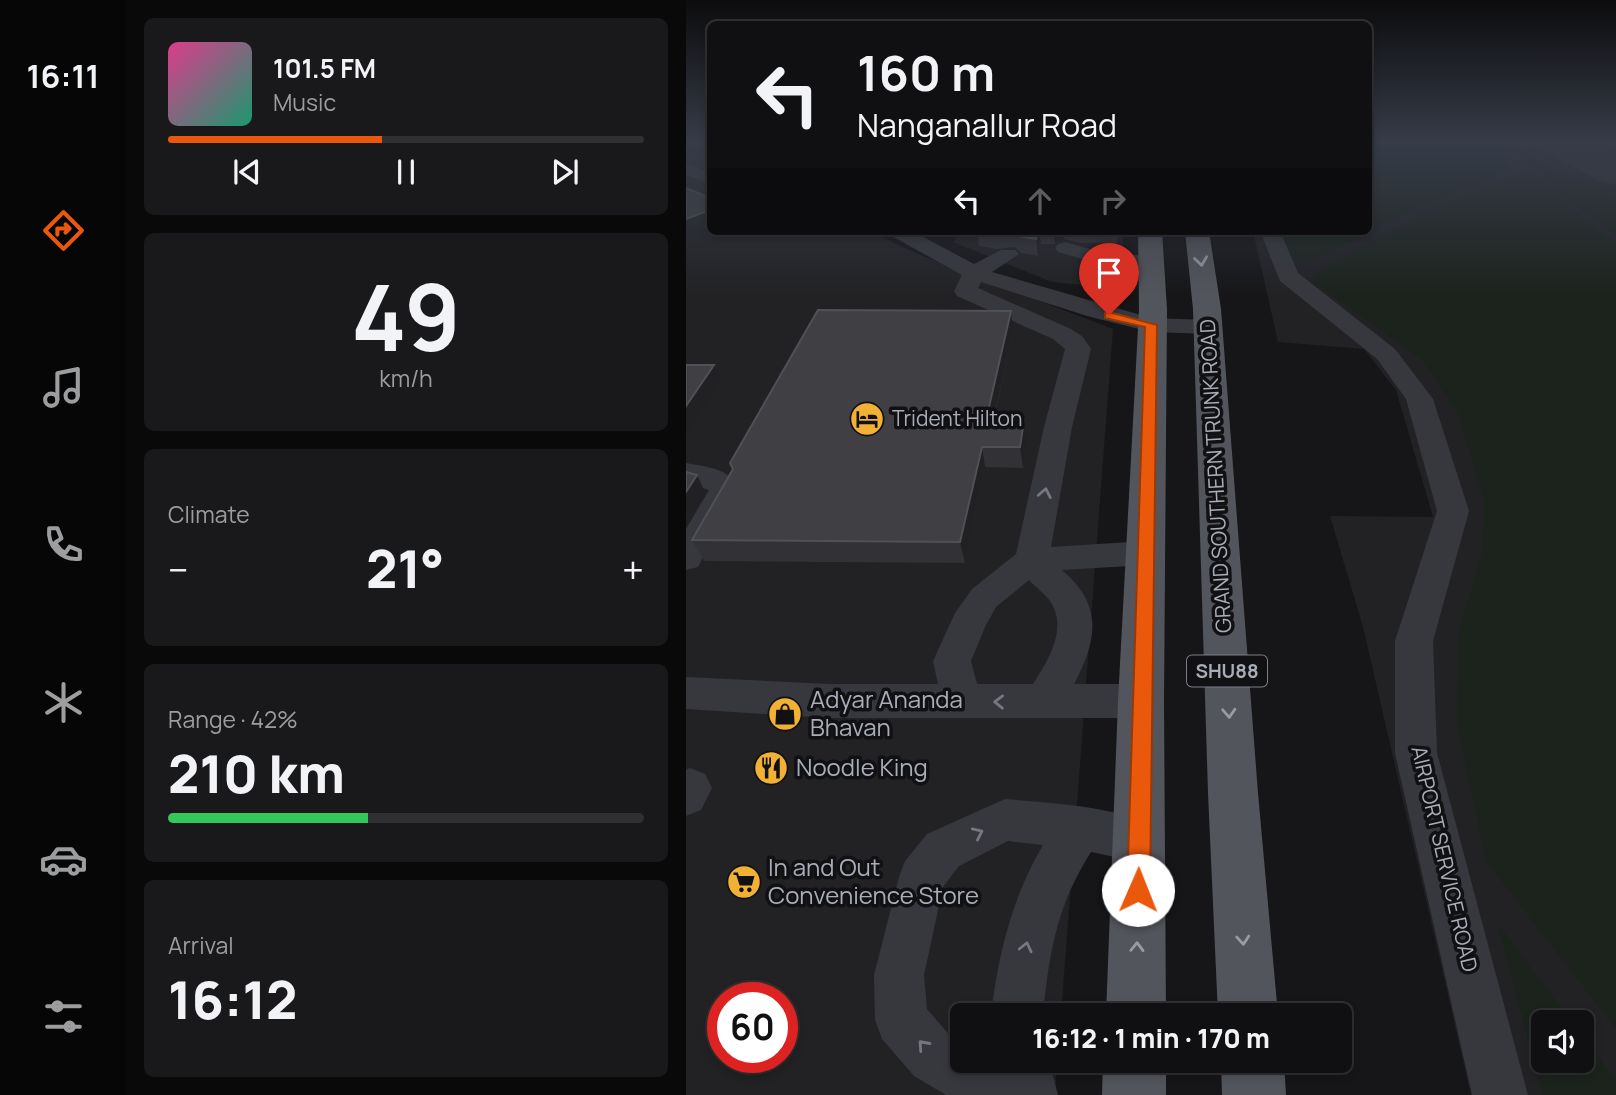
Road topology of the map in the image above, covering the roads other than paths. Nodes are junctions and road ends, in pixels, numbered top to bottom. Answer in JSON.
{"nodes":[{"id":1,"x":906,"y":235,"type":"edge"},
{"id":2,"x":920,"y":235,"type":"edge"},
{"id":3,"x":1150,"y":235,"type":"edge"},
{"id":4,"x":1198,"y":235,"type":"edge"},
{"id":5,"x":1272,"y":235,"type":"edge"},
{"id":6,"x":1065,"y":248,"type":"dead end"},
{"id":7,"x":1007,"y":254,"type":"edge"},
{"id":8,"x":1151,"y":262,"type":"junction"},
{"id":9,"x":980,"y":269,"type":"junction"},
{"id":10,"x":1152,"y":317,"type":"junction"},
{"id":11,"x":1208,"y":318,"type":"junction"},
{"id":12,"x":686,"y":473,"type":"edge"},
{"id":13,"x":1146,"y":553,"type":"junction"},
{"id":14,"x":686,"y":558,"type":"edge"},
{"id":15,"x":1032,"y":560,"type":"junction"},
{"id":16,"x":686,"y":693,"type":"edge"},
{"id":17,"x":1141,"y":701,"type":"junction"},
{"id":18,"x":961,"y":702,"type":"junction"},
{"id":19,"x":1043,"y":703,"type":"junction"},
{"id":20,"x":1080,"y":829,"type":"junction"},
{"id":21,"x":1139,"y":841,"type":"junction"},
{"id":22,"x":1018,"y":1003,"type":"edge"},
{"id":23,"x":1136,"y":1003,"type":"edge"},
{"id":24,"x":1247,"y":1003,"type":"edge"},
{"id":25,"x":1025,"y":1073,"type":"edge"},
{"id":26,"x":1135,"y":1073,"type":"edge"},
{"id":27,"x":1253,"y":1073,"type":"edge"},
{"id":28,"x":1000,"y":1095,"type":"edge"},
{"id":29,"x":1030,"y":1095,"type":"edge"},
{"id":30,"x":1134,"y":1095,"type":"edge"},
{"id":31,"x":1254,"y":1095,"type":"edge"},
{"id":32,"x":1500,"y":1095,"type":"edge"}],
"edges":[{"from":1,"to":9,"type":"street"},
{"from":2,"to":9,"type":"street"},
{"from":3,"to":8,"type":"main road"},
{"from":4,"to":11,"type":"main road","name":"GRAND SOUTHERN TRUNK ROAD","number":"SHU88","one_way":true},
{"from":5,"to":32,"type":"street","name":"AIRPORT SERVICE ROAD"},
{"from":6,"to":8,"type":"street"},
{"from":7,"to":9,"type":"street"},
{"from":8,"to":10,"type":"main road"},
{"from":9,"to":10,"type":"street"},
{"from":15,"to":9,"type":"street","one_way":true},
{"from":10,"to":11,"type":"street"},
{"from":10,"to":13,"type":"main road"},
{"from":11,"to":24,"type":"main road","name":"GRAND SOUTHERN TRUNK ROAD","number":"SHU88","one_way":true},
{"from":12,"to":14,"type":"street"},
{"from":13,"to":15,"type":"street"},
{"from":13,"to":17,"type":"main road"},
{"from":15,"to":18,"type":"street"},
{"from":15,"to":19,"type":"street"},
{"from":16,"to":18,"type":"street"},
{"from":17,"to":19,"type":"street"},
{"from":17,"to":21,"type":"main road"},
{"from":19,"to":18,"type":"street","one_way":true},
{"from":20,"to":21,"type":"street"},
{"from":22,"to":20,"type":"street","one_way":true},
{"from":28,"to":20,"type":"street","one_way":true},
{"from":23,"to":21,"type":"main road","one_way":true},
{"from":25,"to":29,"type":"street"},
{"from":26,"to":30,"type":"main road"},
{"from":27,"to":31,"type":"main road"}]}
